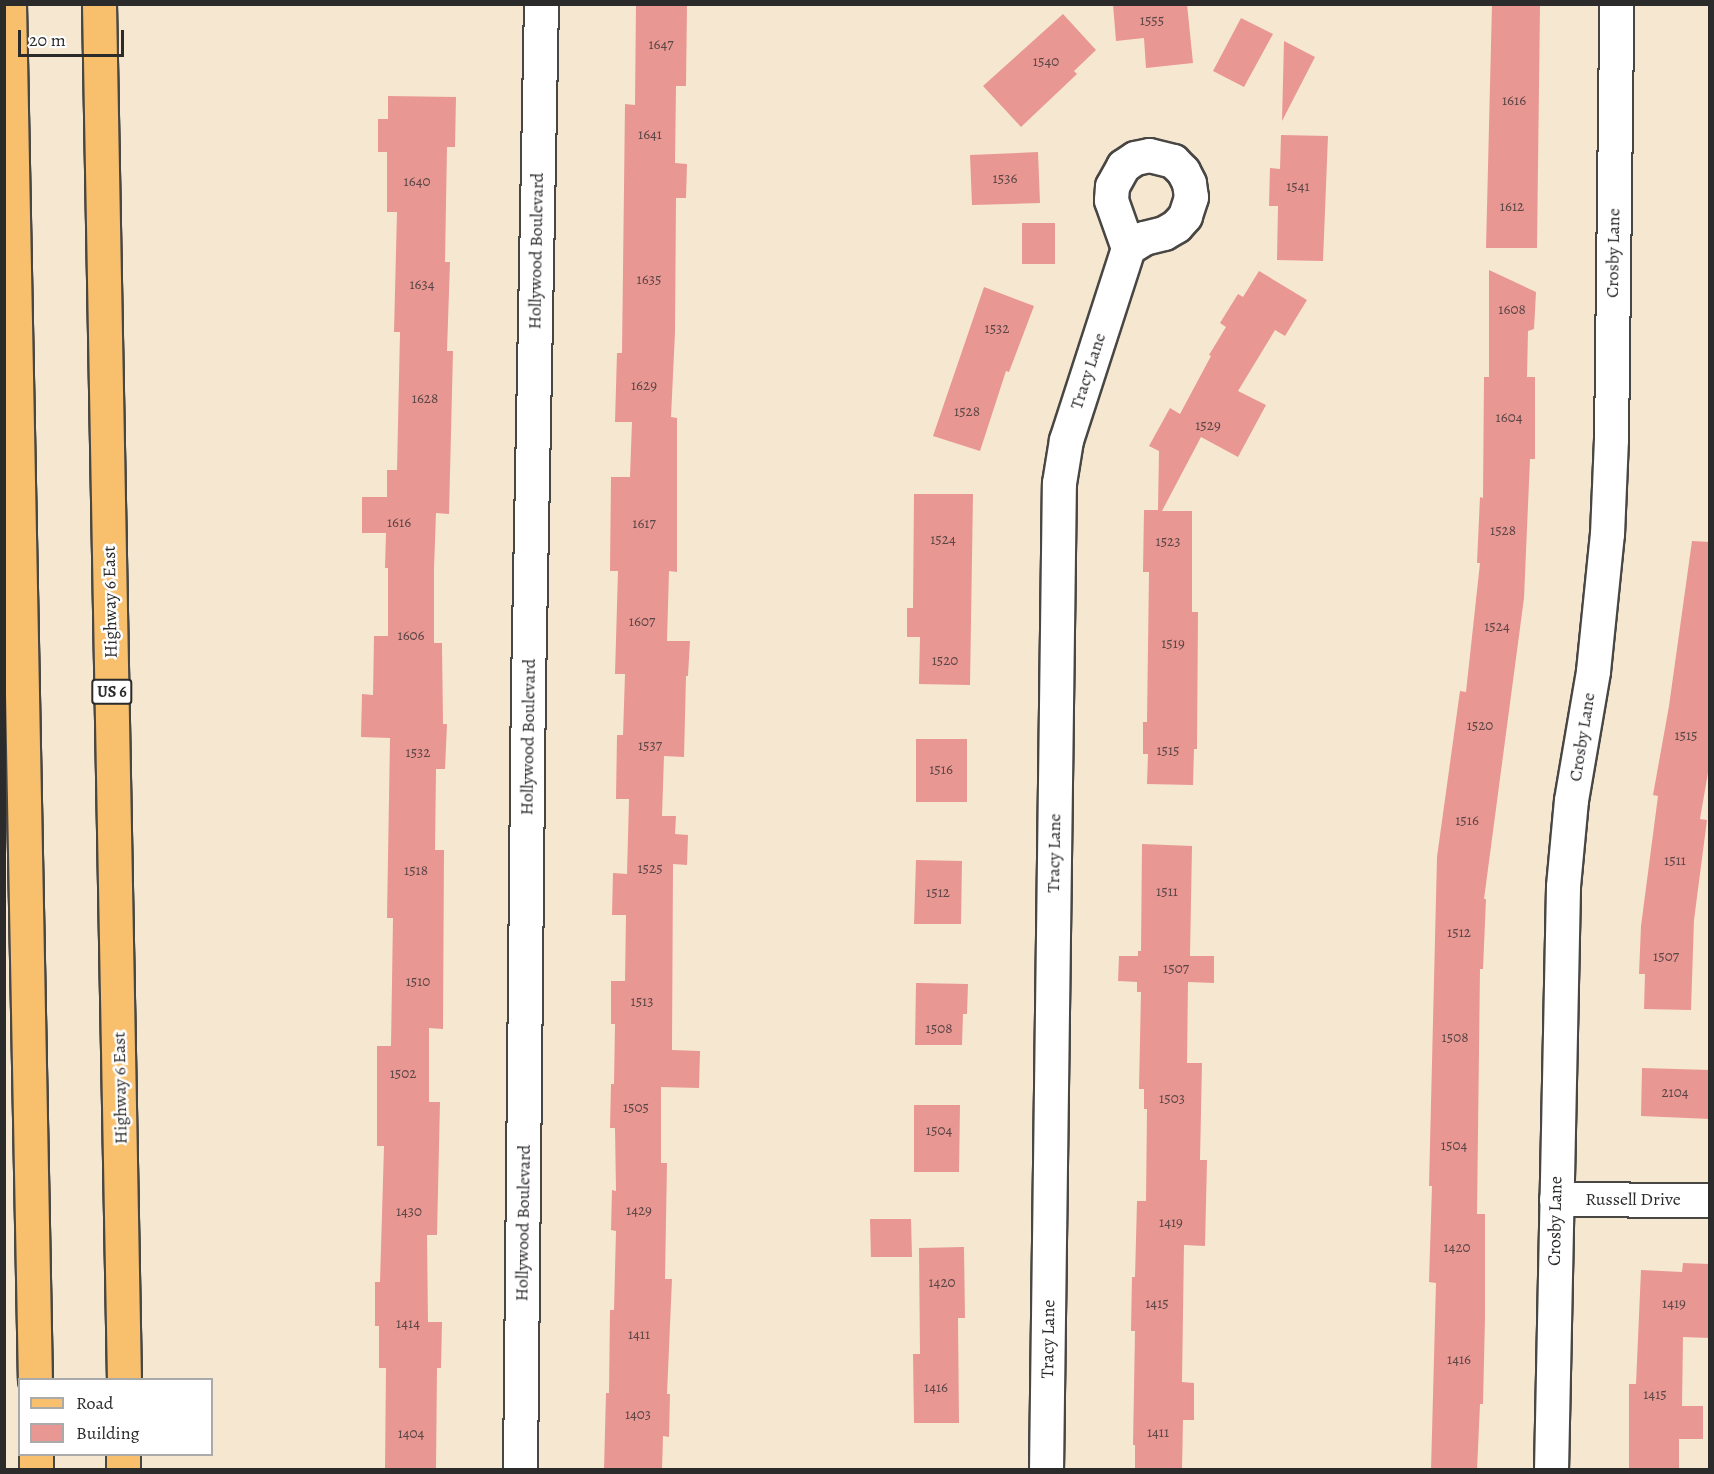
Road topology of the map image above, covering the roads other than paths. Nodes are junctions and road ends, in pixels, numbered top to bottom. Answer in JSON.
{"nodes":[{"id":1,"x":9,"y":4,"type":"edge"},
{"id":2,"x":99,"y":4,"type":"edge"},
{"id":3,"x":541,"y":4,"type":"edge"},
{"id":4,"x":1616,"y":4,"type":"edge"},
{"id":5,"x":1128,"y":248,"type":"dead end"},
{"id":6,"x":1556,"y":1199,"type":"junction"},
{"id":7,"x":1710,"y":1200,"type":"edge"},
{"id":8,"x":35,"y":1378,"type":"edge"},
{"id":9,"x":124,"y":1378,"type":"edge"},
{"id":10,"x":520,"y":1470,"type":"edge"},
{"id":11,"x":1046,"y":1470,"type":"edge"},
{"id":12,"x":1551,"y":1470,"type":"edge"}],
"edges":[{"from":1,"to":8,"type":"main road"},
{"from":2,"to":9,"type":"main road","name":"Highway 6 East","number":"US 6"},
{"from":3,"to":10,"type":"street","name":"Hollywood Boulevard"},
{"from":4,"to":6,"type":"street","name":"Crosby Lane"},
{"from":5,"to":11,"type":"street","name":"Tracy Lane"},
{"from":6,"to":7,"type":"street","name":"Russell Drive"},
{"from":6,"to":12,"type":"street","name":"Crosby Lane"}]}
